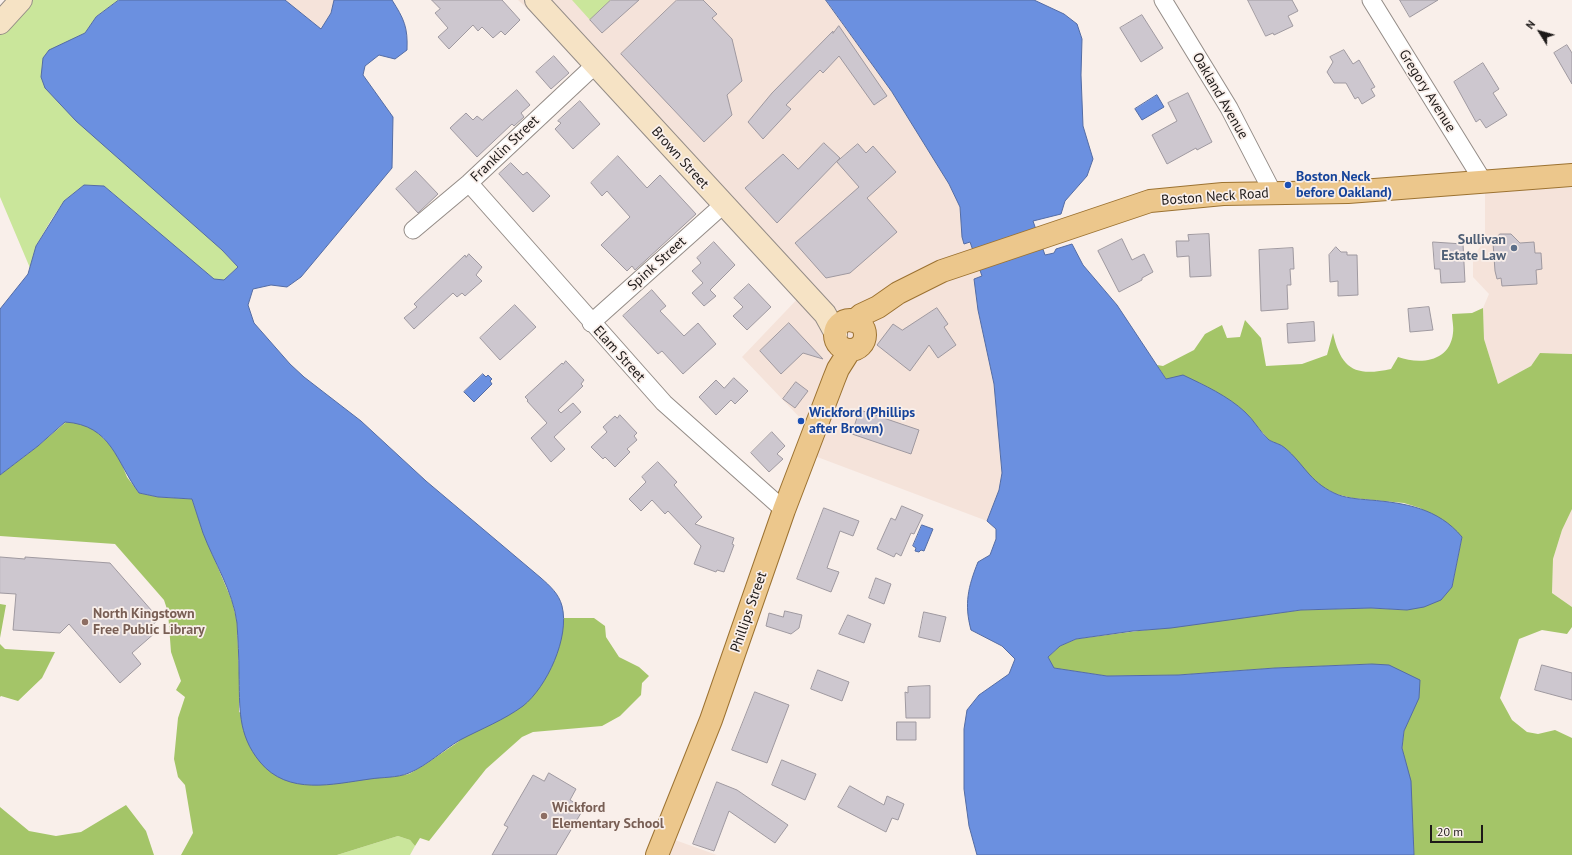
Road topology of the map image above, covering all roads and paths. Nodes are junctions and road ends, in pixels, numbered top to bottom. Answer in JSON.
{"nodes":[{"id":1,"x":21,"y":0,"type":"edge"},
{"id":2,"x":536,"y":0,"type":"edge"},
{"id":3,"x":1163,"y":0,"type":"edge"},
{"id":4,"x":1371,"y":0,"type":"edge"},
{"id":5,"x":0,"y":23,"type":"edge"},
{"id":6,"x":595,"y":65,"type":"junction"},
{"id":7,"x":1572,"y":175,"type":"edge"},
{"id":8,"x":1483,"y":181,"type":"junction"},
{"id":9,"x":469,"y":183,"type":"junction"},
{"id":10,"x":1273,"y":193,"type":"junction"},
{"id":11,"x":723,"y":205,"type":"junction"},
{"id":12,"x":413,"y":230,"type":"dead end"},
{"id":13,"x":591,"y":323,"type":"junction"},
{"id":14,"x":844,"y":331,"type":"junction"},
{"id":15,"x":784,"y":510,"type":"junction"},
{"id":16,"x":657,"y":855,"type":"edge"}],
"edges":[{"from":1,"to":5,"type":"main road"},
{"from":2,"to":6,"type":"main road","name":"Brown Street"},
{"from":3,"to":10,"type":"street","name":"Oakland Avenue"},
{"from":4,"to":8,"type":"street","name":"Gregory Avenue"},
{"from":6,"to":9,"type":"street","name":"Franklin Street"},
{"from":6,"to":11,"type":"main road","name":"Brown Street"},
{"from":7,"to":8,"type":"main road","name":"Boston Neck Road"},
{"from":8,"to":10,"type":"main road","name":"Boston Neck Road"},
{"from":9,"to":12,"type":"street","name":"Franklin Street"},
{"from":9,"to":13,"type":"street","name":"Elam Street"},
{"from":10,"to":14,"type":"main road","name":"Boston Neck Road"},
{"from":11,"to":13,"type":"street","name":"Spink Street"},
{"from":11,"to":14,"type":"main road","name":"Brown Street"},
{"from":13,"to":15,"type":"street","name":"Elam Street"},
{"from":14,"to":15,"type":"main road","name":"Phillips Street"},
{"from":15,"to":16,"type":"main road","name":"Phillips Street"}]}
